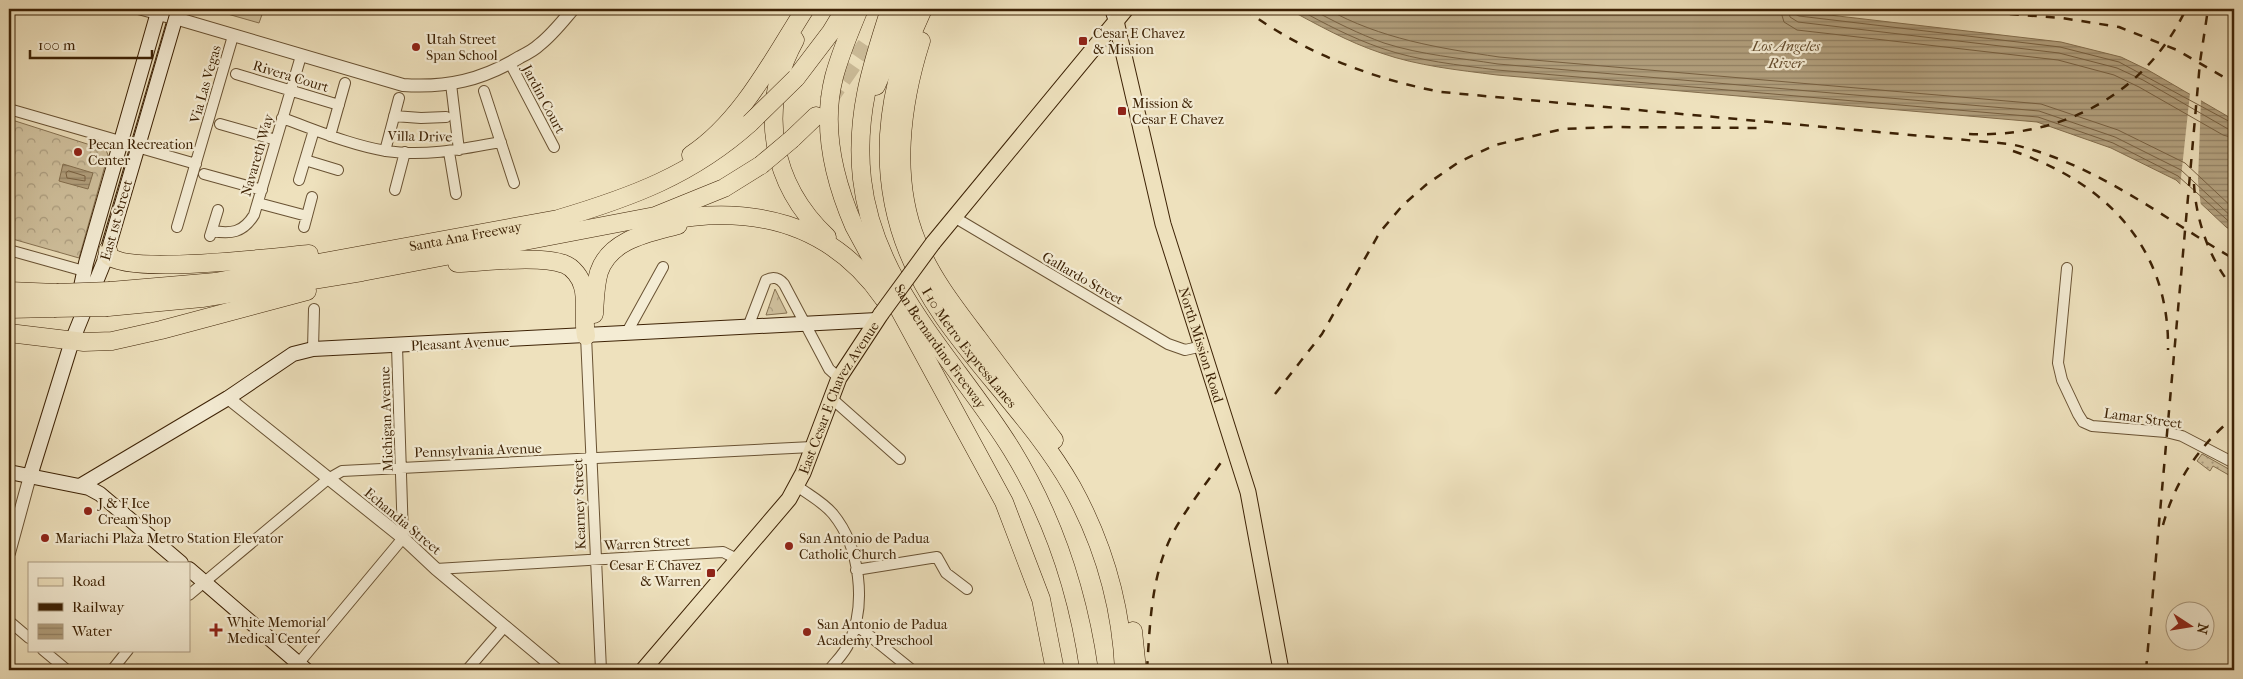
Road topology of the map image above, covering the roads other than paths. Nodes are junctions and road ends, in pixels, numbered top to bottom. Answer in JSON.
{"nodes":[{"id":1,"x":138,"y":9,"type":"edge"},
{"id":2,"x":573,"y":9,"type":"edge"},
{"id":3,"x":805,"y":9,"type":"edge"},
{"id":4,"x":811,"y":9,"type":"edge"},
{"id":5,"x":845,"y":9,"type":"edge"},
{"id":6,"x":858,"y":9,"type":"edge"},
{"id":7,"x":880,"y":9,"type":"edge"},
{"id":8,"x":890,"y":9,"type":"edge"},
{"id":9,"x":904,"y":9,"type":"edge"},
{"id":10,"x":917,"y":9,"type":"edge"},
{"id":11,"x":923,"y":9,"type":"edge"},
{"id":12,"x":934,"y":9,"type":"edge"},
{"id":13,"x":1126,"y":9,"type":"edge"},
{"id":14,"x":158,"y":12,"type":"edge"},
{"id":15,"x":176,"y":13,"type":"edge"},
{"id":16,"x":1114,"y":15,"type":"edge"},
{"id":17,"x":919,"y":30,"type":"junction"},
{"id":18,"x":233,"y":36,"type":"junction"},
{"id":19,"x":866,"y":45,"type":"tunnel mouth"},
{"id":20,"x":301,"y":56,"type":"junction"},
{"id":21,"x":510,"y":63,"type":"junction"},
{"id":22,"x":236,"y":74,"type":"dead end"},
{"id":23,"x":346,"y":83,"type":"dead end"},
{"id":24,"x":451,"y":84,"type":"junction"},
{"id":25,"x":291,"y":90,"type":"junction"},
{"id":26,"x":484,"y":91,"type":"dead end"},
{"id":27,"x":399,"y":98,"type":"dead end"},
{"id":28,"x":339,"y":105,"type":"junction"},
{"id":29,"x":9,"y":109,"type":"edge"},
{"id":30,"x":394,"y":116,"type":"junction"},
{"id":31,"x":816,"y":116,"type":"tunnel mouth"},
{"id":32,"x":446,"y":117,"type":"dead end"},
{"id":33,"x":282,"y":118,"type":"junction"},
{"id":34,"x":220,"y":124,"type":"dead end"},
{"id":35,"x":314,"y":130,"type":"junction"},
{"id":36,"x":330,"y":136,"type":"junction"},
{"id":37,"x":276,"y":140,"type":"junction"},
{"id":38,"x":120,"y":141,"type":"junction"},
{"id":39,"x":501,"y":142,"type":"junction"},
{"id":40,"x":137,"y":147,"type":"junction"},
{"id":41,"x":554,"y":147,"type":"dead end"},
{"id":42,"x":385,"y":151,"type":"junction"},
{"id":43,"x":454,"y":151,"type":"junction"},
{"id":44,"x":405,"y":152,"type":"junction"},
{"id":45,"x":861,"y":159,"type":"junction"},
{"id":46,"x":305,"y":160,"type":"junction"},
{"id":47,"x":196,"y":164,"type":"junction"},
{"id":48,"x":338,"y":170,"type":"dead end"},
{"id":49,"x":204,"y":174,"type":"dead end"},
{"id":50,"x":299,"y":180,"type":"dead end"},
{"id":51,"x":514,"y":183,"type":"dead end"},
{"id":52,"x":262,"y":190,"type":"junction"},
{"id":53,"x":395,"y":190,"type":"dead end"},
{"id":54,"x":456,"y":194,"type":"dead end"},
{"id":55,"x":312,"y":197,"type":"dead end"},
{"id":56,"x":258,"y":203,"type":"junction"},
{"id":57,"x":604,"y":205,"type":"junction"},
{"id":58,"x":218,"y":210,"type":"dead end"},
{"id":59,"x":720,"y":215,"type":"junction"},
{"id":60,"x":307,"y":216,"type":"junction"},
{"id":61,"x":954,"y":217,"type":"junction"},
{"id":62,"x":177,"y":227,"type":"dead end"},
{"id":63,"x":304,"y":227,"type":"dead end"},
{"id":64,"x":9,"y":250,"type":"edge"},
{"id":65,"x":108,"y":250,"type":"junction"},
{"id":66,"x":387,"y":250,"type":"junction"},
{"id":67,"x":461,"y":254,"type":"junction"},
{"id":68,"x":849,"y":258,"type":"junction"},
{"id":69,"x":424,"y":260,"type":"junction"},
{"id":70,"x":663,"y":267,"type":"dead end"},
{"id":71,"x":2067,"y":268,"type":"dead end"},
{"id":72,"x":84,"y":270,"type":"junction"},
{"id":73,"x":362,"y":272,"type":"junction"},
{"id":74,"x":9,"y":291,"type":"edge"},
{"id":75,"x":109,"y":299,"type":"junction"},
{"id":76,"x":55,"y":301,"type":"junction"},
{"id":77,"x":9,"y":309,"type":"edge"},
{"id":78,"x":314,"y":309,"type":"dead end"},
{"id":79,"x":879,"y":317,"type":"junction"},
{"id":80,"x":805,"y":324,"type":"junction"},
{"id":81,"x":748,"y":327,"type":"junction"},
{"id":82,"x":9,"y":334,"type":"edge"},
{"id":83,"x":626,"y":334,"type":"junction"},
{"id":84,"x":586,"y":336,"type":"junction"},
{"id":85,"x":72,"y":341,"type":"junction"},
{"id":86,"x":397,"y":346,"type":"junction"},
{"id":87,"x":1202,"y":346,"type":"junction"},
{"id":88,"x":313,"y":349,"type":"junction"},
{"id":89,"x":931,"y":368,"type":"junction"},
{"id":90,"x":838,"y":378,"type":"junction"},
{"id":91,"x":830,"y":397,"type":"junction"},
{"id":92,"x":228,"y":398,"type":"junction"},
{"id":93,"x":812,"y":447,"type":"junction"},
{"id":94,"x":591,"y":459,"type":"junction"},
{"id":95,"x":900,"y":459,"type":"dead end"},
{"id":96,"x":2234,"y":463,"type":"edge"},
{"id":97,"x":402,"y":467,"type":"junction"},
{"id":98,"x":9,"y":472,"type":"edge"},
{"id":99,"x":30,"y":476,"type":"junction"},
{"id":100,"x":328,"y":479,"type":"junction"},
{"id":101,"x":80,"y":486,"type":"junction"},
{"id":102,"x":797,"y":486,"type":"junction"},
{"id":103,"x":1049,"y":523,"type":"junction"},
{"id":104,"x":403,"y":538,"type":"junction"},
{"id":105,"x":9,"y":553,"type":"edge"},
{"id":106,"x":738,"y":558,"type":"junction"},
{"id":107,"x":595,"y":560,"type":"junction"},
{"id":108,"x":180,"y":562,"type":"edge"},
{"id":109,"x":436,"y":569,"type":"junction"},
{"id":110,"x":190,"y":570,"type":"edge"},
{"id":111,"x":856,"y":570,"type":"junction"},
{"id":112,"x":204,"y":582,"type":"junction"},
{"id":113,"x":967,"y":588,"type":"dead end"},
{"id":114,"x":190,"y":594,"type":"edge"},
{"id":115,"x":9,"y":621,"type":"edge"},
{"id":116,"x":855,"y":624,"type":"junction"},
{"id":117,"x":505,"y":626,"type":"junction"},
{"id":118,"x":28,"y":637,"type":"edge"},
{"id":119,"x":45,"y":652,"type":"edge"},
{"id":120,"x":126,"y":652,"type":"edge"},
{"id":121,"x":302,"y":667,"type":"edge"},
{"id":122,"x":67,"y":670,"type":"edge"},
{"id":123,"x":112,"y":670,"type":"edge"},
{"id":124,"x":467,"y":670,"type":"edge"},
{"id":125,"x":557,"y":670,"type":"edge"},
{"id":126,"x":601,"y":670,"type":"edge"},
{"id":127,"x":643,"y":670,"type":"edge"},
{"id":128,"x":829,"y":670,"type":"edge"},
{"id":129,"x":912,"y":670,"type":"edge"},
{"id":130,"x":1055,"y":670,"type":"edge"},
{"id":131,"x":1088,"y":670,"type":"edge"},
{"id":132,"x":1099,"y":670,"type":"edge"},
{"id":133,"x":1124,"y":670,"type":"edge"},
{"id":134,"x":1137,"y":670,"type":"edge"},
{"id":135,"x":1281,"y":670,"type":"edge"}],
"edges":[{"from":1,"to":14,"type":"street"},
{"from":2,"to":21,"type":"street"},
{"from":3,"to":57,"type":"highway"},
{"from":4,"to":68,"type":"highway"},
{"from":5,"to":57,"type":"highway","name":"Santa Ana Freeway","bridge":true},
{"from":6,"to":89,"type":"highway"},
{"from":7,"to":19,"type":"highway"},
{"from":8,"to":45,"type":"highway","name":"San Bernardino Freeway"},
{"from":9,"to":45,"type":"highway"},
{"from":10,"to":17,"type":"highway"},
{"from":11,"to":17,"type":"highway","name":"I-10 Metro ExpressLanes"},
{"from":12,"to":17,"type":"highway","name":"I-10 Metro ExpressLanes"},
{"from":13,"to":16,"type":"main road","name":"East Cesar E Chavez Avenue"},
{"from":14,"to":15,"type":"street"},
{"from":14,"to":38,"type":"main road","name":"East 1st Street"},
{"from":15,"to":18,"type":"street"},
{"from":15,"to":40,"type":"main road","name":"East 1st Street"},
{"from":16,"to":61,"type":"main road","name":"East Cesar E Chavez Avenue"},
{"from":16,"to":87,"type":"main road","name":"North Mission Road"},
{"from":17,"to":133,"type":"highway","name":"I-10 Metro ExpressLanes"},
{"from":17,"to":134,"type":"highway","name":"I-10 Metro ExpressLanes"},
{"from":18,"to":20,"type":"street"},
{"from":18,"to":47,"type":"street","name":"Via Las Vegas"},
{"from":20,"to":24,"type":"street"},
{"from":20,"to":25,"type":"street","name":"Navareth Way"},
{"from":21,"to":24,"type":"street"},
{"from":21,"to":41,"type":"street","name":"Jardin Court"},
{"from":22,"to":25,"type":"street","name":"Rivera Court"},
{"from":23,"to":28,"type":"street"},
{"from":24,"to":43,"type":"street"},
{"from":25,"to":28,"type":"street","name":"Rivera Court"},
{"from":25,"to":33,"type":"street","name":"Navareth Way"},
{"from":26,"to":39,"type":"street"},
{"from":27,"to":30,"type":"street"},
{"from":28,"to":36,"type":"street"},
{"from":29,"to":38,"type":"street"},
{"from":30,"to":32,"type":"street"},
{"from":30,"to":42,"type":"street"},
{"from":31,"to":67,"type":"highway","name":"Santa Ana Freeway","bridge":true},
{"from":33,"to":35,"type":"street","name":"Villa Drive"},
{"from":33,"to":37,"type":"street","name":"Navareth Way"},
{"from":34,"to":37,"type":"street"},
{"from":35,"to":36,"type":"street","name":"Villa Drive"},
{"from":35,"to":46,"type":"street"},
{"from":36,"to":42,"type":"street","name":"Villa Drive"},
{"from":37,"to":52,"type":"street","name":"Navareth Way"},
{"from":38,"to":72,"type":"main road","name":"East 1st Street"},
{"from":39,"to":43,"type":"street","name":"Villa Drive"},
{"from":39,"to":51,"type":"street"},
{"from":40,"to":47,"type":"street"},
{"from":40,"to":65,"type":"main road","name":"East 1st Street"},
{"from":42,"to":44,"type":"street","name":"Villa Drive"},
{"from":43,"to":44,"type":"street","name":"Villa Drive"},
{"from":43,"to":54,"type":"street"},
{"from":44,"to":53,"type":"street"},
{"from":45,"to":103,"type":"highway","name":"San Bernardino Freeway"},
{"from":46,"to":48,"type":"street"},
{"from":46,"to":50,"type":"street"},
{"from":47,"to":62,"type":"street","name":"Via Las Vegas"},
{"from":49,"to":52,"type":"street"},
{"from":52,"to":56,"type":"street","name":"Navareth Way"},
{"from":55,"to":60,"type":"street"},
{"from":56,"to":58,"type":"street","name":"Navareth Way"},
{"from":56,"to":60,"type":"street"},
{"from":57,"to":66,"type":"highway","name":"Santa Ana Freeway"},
{"from":59,"to":67,"type":"highway"},
{"from":59,"to":68,"type":"highway"},
{"from":59,"to":84,"type":"highway"},
{"from":60,"to":63,"type":"street"},
{"from":61,"to":79,"type":"main road","name":"East Cesar E Chavez Avenue","bridge":true},
{"from":61,"to":87,"type":"street","name":"Gallardo Street"},
{"from":64,"to":72,"type":"street"},
{"from":65,"to":66,"type":"highway"},
{"from":65,"to":85,"type":"main road","name":"East 1st Street"},
{"from":66,"to":75,"type":"highway","name":"Santa Ana Freeway"},
{"from":67,"to":69,"type":"highway","name":"Santa Ana Freeway"},
{"from":68,"to":89,"type":"highway"},
{"from":69,"to":73,"type":"highway","name":"Santa Ana Freeway"},
{"from":69,"to":84,"type":"highway"},
{"from":70,"to":83,"type":"street"},
{"from":71,"to":96,"type":"street","name":"Lamar Street"},
{"from":72,"to":85,"type":"main road","name":"East 1st Street"},
{"from":73,"to":75,"type":"highway","name":"Santa Ana Freeway"},
{"from":73,"to":85,"type":"highway"},
{"from":74,"to":76,"type":"highway","name":"Santa Ana Freeway"},
{"from":75,"to":76,"type":"highway","name":"Santa Ana Freeway","bridge":true},
{"from":76,"to":77,"type":"highway","name":"Santa Ana Freeway"},
{"from":78,"to":88,"type":"street"},
{"from":79,"to":80,"type":"main road","name":"Pleasant Avenue"},
{"from":79,"to":90,"type":"main road","name":"East Cesar E Chavez Avenue"},
{"from":80,"to":81,"type":"main road","name":"Pleasant Avenue"},
{"from":80,"to":81,"type":"street"},
{"from":80,"to":90,"type":"street"},
{"from":81,"to":83,"type":"main road","name":"Pleasant Avenue"},
{"from":82,"to":85,"type":"highway"},
{"from":83,"to":84,"type":"main road","name":"Pleasant Avenue"},
{"from":84,"to":86,"type":"main road","name":"Pleasant Avenue"},
{"from":84,"to":94,"type":"street","name":"Kearney Street"},
{"from":85,"to":99,"type":"main road","name":"East 1st Street"},
{"from":86,"to":88,"type":"main road","name":"Pleasant Avenue"},
{"from":86,"to":97,"type":"street","name":"Michigan Avenue"},
{"from":87,"to":135,"type":"main road","name":"North Mission Road"},
{"from":88,"to":92,"type":"main road","name":"Pleasant Avenue"},
{"from":89,"to":130,"type":"highway","name":"San Bernardino Freeway"},
{"from":90,"to":91,"type":"main road","name":"East Cesar E Chavez Avenue"},
{"from":91,"to":93,"type":"main road","name":"East Cesar E Chavez Avenue"},
{"from":91,"to":95,"type":"street"},
{"from":92,"to":100,"type":"street","name":"Echandia Street"},
{"from":92,"to":101,"type":"main road","name":"Pleasant Avenue"},
{"from":93,"to":94,"type":"street","name":"Pennsylvania Avenue"},
{"from":93,"to":102,"type":"main road","name":"East Cesar E Chavez Avenue"},
{"from":94,"to":97,"type":"street","name":"Pennsylvania Avenue"},
{"from":94,"to":107,"type":"street","name":"Kearney Street"},
{"from":97,"to":100,"type":"street","name":"Pennsylvania Avenue"},
{"from":97,"to":104,"type":"street","name":"Michigan Avenue"},
{"from":98,"to":99,"type":"main road"},
{"from":99,"to":101,"type":"main road"},
{"from":99,"to":105,"type":"street","name":"East 1st Street"},
{"from":100,"to":104,"type":"street","name":"Echandia Street"},
{"from":100,"to":112,"type":"street","name":"Pennsylvania Avenue"},
{"from":101,"to":108,"type":"main road"},
{"from":102,"to":106,"type":"main road","name":"East Cesar E Chavez Avenue"},
{"from":102,"to":111,"type":"street"},
{"from":103,"to":131,"type":"highway","name":"San Bernardino Freeway"},
{"from":103,"to":132,"type":"highway"},
{"from":104,"to":109,"type":"street","name":"Echandia Street"},
{"from":104,"to":121,"type":"street"},
{"from":106,"to":107,"type":"street","name":"Warren Street"},
{"from":106,"to":127,"type":"main road","name":"East Cesar E Chavez Avenue"},
{"from":107,"to":109,"type":"street","name":"Warren Street"},
{"from":107,"to":126,"type":"street","name":"Kearney Street"},
{"from":109,"to":117,"type":"street","name":"Echandia Street"},
{"from":110,"to":112,"type":"main road"},
{"from":111,"to":113,"type":"street"},
{"from":111,"to":116,"type":"street"},
{"from":112,"to":114,"type":"street","name":"Pennsylvania Avenue"},
{"from":112,"to":121,"type":"main road"},
{"from":115,"to":118,"type":"street"},
{"from":116,"to":128,"type":"street"},
{"from":116,"to":129,"type":"street"},
{"from":117,"to":124,"type":"street"},
{"from":117,"to":125,"type":"street","name":"Echandia Street"},
{"from":119,"to":122,"type":"street"},
{"from":120,"to":123,"type":"street"}]}
